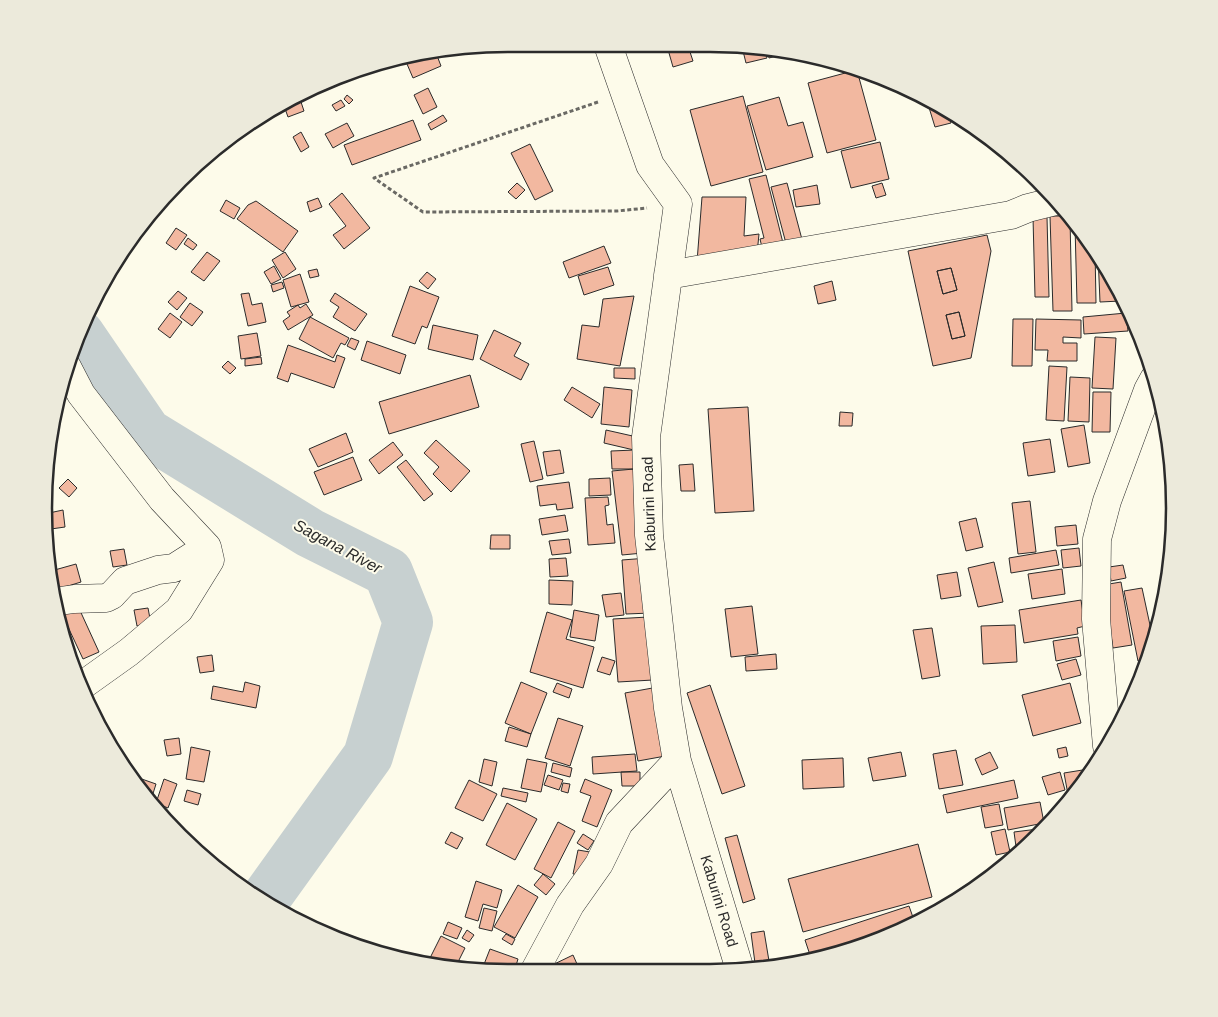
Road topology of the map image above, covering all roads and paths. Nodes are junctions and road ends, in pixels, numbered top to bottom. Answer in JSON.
{"nodes":[{"id":1,"x":610,"y":52,"type":"edge"},
{"id":2,"x":624,"y":93,"type":"junction"},
{"id":3,"x":1048,"y":203,"type":"edge"},
{"id":4,"x":678,"y":204,"type":"junction"},
{"id":5,"x":668,"y":275,"type":"junction"},
{"id":6,"x":72,"y":377,"type":"edge"},
{"id":7,"x":1149,"y":388,"type":"edge"},
{"id":8,"x":207,"y":547,"type":"junction"},
{"id":9,"x":62,"y":601,"type":"edge"},
{"id":10,"x":87,"y":682,"type":"edge"},
{"id":11,"x":1106,"y":733,"type":"edge"},
{"id":12,"x":677,"y":761,"type":"junction"},
{"id":13,"x":538,"y":964,"type":"edge"},
{"id":14,"x":738,"y":964,"type":"edge"}],
"edges":[{"from":1,"to":2,"type":"street"},
{"from":2,"to":4,"type":"street"},
{"from":2,"to":4,"type":"path"},
{"from":3,"to":5,"type":"street"},
{"from":4,"to":5,"type":"street","name":"Kaburini Road"},
{"from":5,"to":12,"type":"street","name":"Kaburini Road"},
{"from":6,"to":8,"type":"street"},
{"from":7,"to":11,"type":"street"},
{"from":8,"to":9,"type":"street"},
{"from":8,"to":10,"type":"street"},
{"from":12,"to":13,"type":"street"},
{"from":12,"to":14,"type":"street","name":"Kaburini Road"}]}
